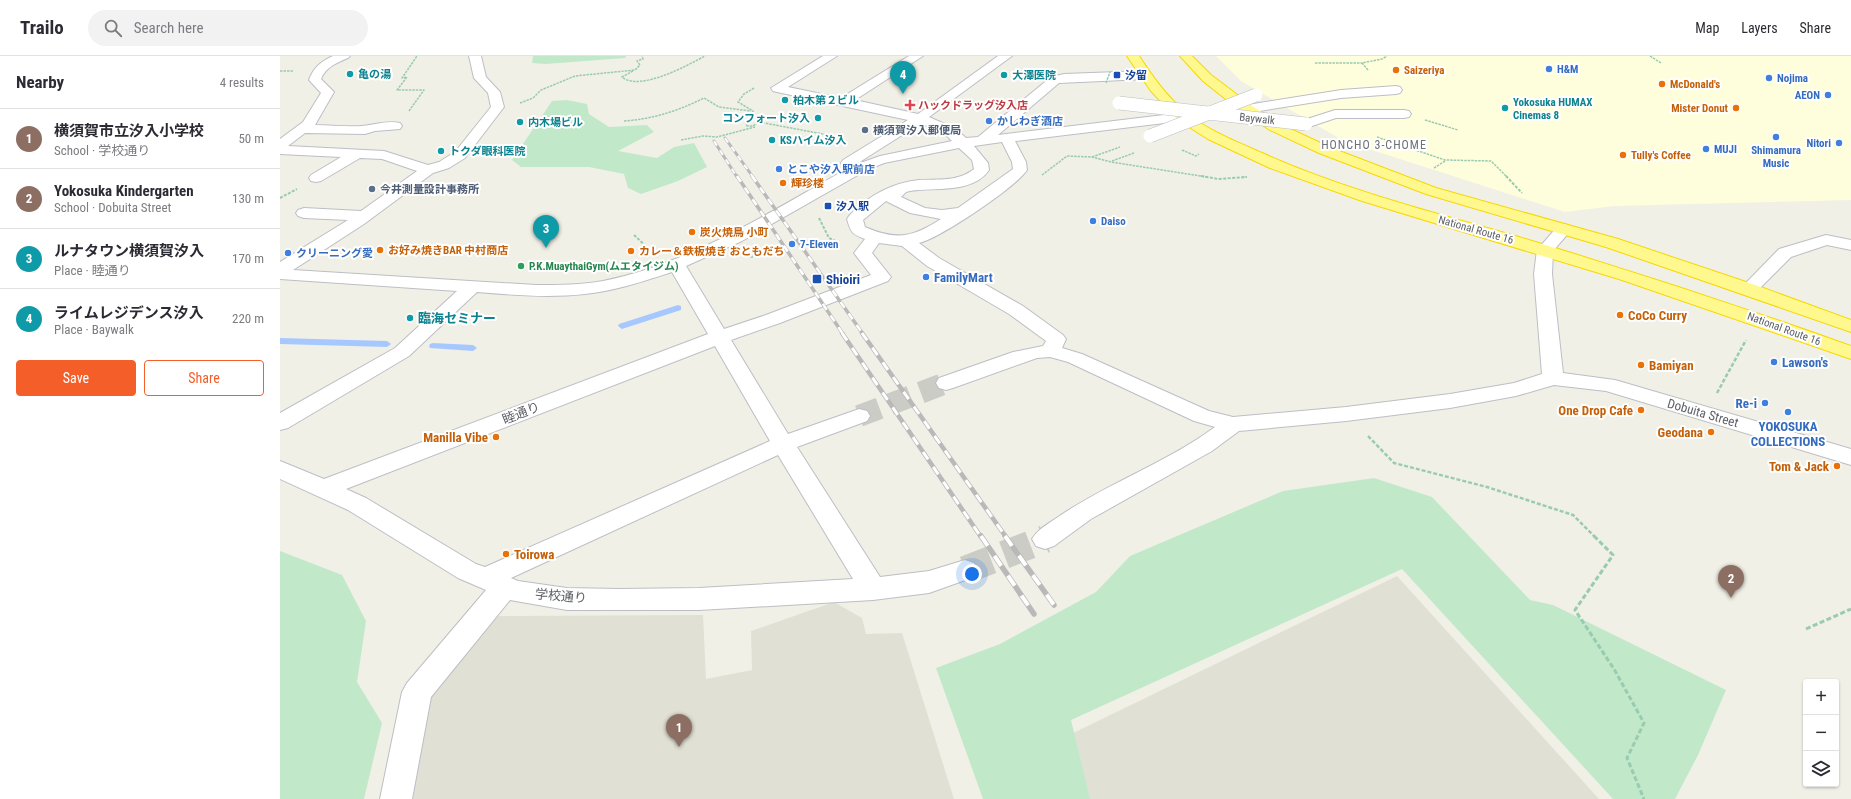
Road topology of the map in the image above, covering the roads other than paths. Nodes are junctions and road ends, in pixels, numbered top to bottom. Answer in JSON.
{"nodes":[{"id":1,"x":344,"y":56,"type":"edge"},
{"id":2,"x":475,"y":56,"type":"edge"},
{"id":3,"x":831,"y":56,"type":"edge"},
{"id":4,"x":917,"y":56,"type":"edge"},
{"id":5,"x":1006,"y":56,"type":"edge"},
{"id":6,"x":1133,"y":56,"type":"edge"},
{"id":7,"x":1186,"y":56,"type":"edge"},
{"id":8,"x":1145,"y":75,"type":"junction"},
{"id":9,"x":1396,"y":90,"type":"dead end"},
{"id":10,"x":1256,"y":95,"type":"dead end"},
{"id":11,"x":845,"y":101,"type":"junction"},
{"id":12,"x":1120,"y":103,"type":"dead end"},
{"id":13,"x":1247,"y":109,"type":"junction"},
{"id":14,"x":1208,"y":114,"type":"junction"},
{"id":15,"x":1404,"y":114,"type":"dead end"},
{"id":16,"x":1183,"y":117,"type":"junction"},
{"id":17,"x":920,"y":118,"type":"junction"},
{"id":18,"x":395,"y":126,"type":"dead end"},
{"id":19,"x":302,"y":129,"type":"junction"},
{"id":20,"x":1150,"y":136,"type":"dead end"},
{"id":21,"x":1007,"y":138,"type":"junction"},
{"id":22,"x":982,"y":141,"type":"junction"},
{"id":23,"x":963,"y":143,"type":"junction"},
{"id":24,"x":280,"y":145,"type":"edge"},
{"id":25,"x":280,"y":150,"type":"edge"},
{"id":26,"x":357,"y":154,"type":"junction"},
{"id":27,"x":428,"y":170,"type":"junction"},
{"id":28,"x":316,"y":178,"type":"dead end"},
{"id":29,"x":825,"y":187,"type":"junction"},
{"id":30,"x":900,"y":188,"type":"junction"},
{"id":31,"x":304,"y":213,"type":"dead end"},
{"id":32,"x":960,"y":213,"type":"junction"},
{"id":33,"x":365,"y":216,"type":"junction"},
{"id":34,"x":1564,"y":229,"type":"junction"},
{"id":35,"x":875,"y":238,"type":"junction"},
{"id":36,"x":906,"y":241,"type":"junction"},
{"id":37,"x":1851,"y":245,"type":"edge"},
{"id":38,"x":1545,"y":250,"type":"junction"},
{"id":39,"x":676,"y":264,"type":"junction"},
{"id":40,"x":280,"y":270,"type":"edge"},
{"id":41,"x":280,"y":274,"type":"edge"},
{"id":42,"x":473,"y":286,"type":"junction"},
{"id":43,"x":1749,"y":289,"type":"junction"},
{"id":44,"x":1851,"y":326,"type":"edge"},
{"id":45,"x":719,"y":337,"type":"junction"},
{"id":46,"x":1051,"y":351,"type":"junction"},
{"id":47,"x":1851,"y":353,"type":"edge"},
{"id":48,"x":1553,"y":378,"type":"junction"},
{"id":49,"x":946,"y":383,"type":"tunnel mouth"},
{"id":50,"x":859,"y":416,"type":"tunnel mouth"},
{"id":51,"x":280,"y":423,"type":"edge"},
{"id":52,"x":1233,"y":424,"type":"junction"},
{"id":53,"x":783,"y":444,"type":"junction"},
{"id":54,"x":1851,"y":457,"type":"edge"},
{"id":55,"x":280,"y":469,"type":"edge"},
{"id":56,"x":323,"y":489,"type":"junction"},
{"id":57,"x":1045,"y":539,"type":"tunnel mouth"},
{"id":58,"x":965,"y":570,"type":"tunnel mouth"},
{"id":59,"x":495,"y":583,"type":"junction"},
{"id":60,"x":873,"y":589,"type":"junction"},
{"id":61,"x":396,"y":799,"type":"edge"}],
"edges":[{"from":1,"to":19,"type":"street"},
{"from":2,"to":27,"type":"street"},
{"from":3,"to":11,"type":"street"},
{"from":4,"to":11,"type":"street"},
{"from":5,"to":17,"type":"street"},
{"from":6,"to":8,"type":"highway","name":"National Route 16"},
{"from":7,"to":13,"type":"highway","name":"National Route 16"},
{"from":8,"to":16,"type":"highway","name":"National Route 16"},
{"from":8,"to":22,"type":"street"},
{"from":9,"to":13,"type":"street"},
{"from":10,"to":14,"type":"street","name":"Baywalk","bridge":true},
{"from":11,"to":17,"type":"street"},
{"from":12,"to":14,"type":"street","name":"Baywalk","bridge":true},
{"from":13,"to":16,"type":"street"},
{"from":13,"to":34,"type":"highway","name":"National Route 16"},
{"from":14,"to":15,"type":"street","name":"Baywalk","bridge":true},
{"from":14,"to":20,"type":"street","name":"Baywalk","bridge":true},
{"from":16,"to":21,"type":"street"},
{"from":16,"to":38,"type":"highway","name":"National Route 16"},
{"from":17,"to":23,"type":"street"},
{"from":17,"to":29,"type":"street"},
{"from":18,"to":19,"type":"street"},
{"from":19,"to":24,"type":"street"},
{"from":21,"to":22,"type":"street"},
{"from":21,"to":32,"type":"street"},
{"from":22,"to":23,"type":"street"},
{"from":23,"to":29,"type":"street"},
{"from":23,"to":30,"type":"street"},
{"from":25,"to":26,"type":"street"},
{"from":26,"to":27,"type":"street"},
{"from":26,"to":28,"type":"street"},
{"from":27,"to":33,"type":"street"},
{"from":29,"to":39,"type":"street"},
{"from":30,"to":32,"type":"street"},
{"from":30,"to":35,"type":"street"},
{"from":31,"to":33,"type":"street"},
{"from":32,"to":36,"type":"street"},
{"from":33,"to":40,"type":"street"},
{"from":34,"to":38,"type":"street"},
{"from":34,"to":43,"type":"highway","name":"National Route 16"},
{"from":35,"to":36,"type":"street"},
{"from":35,"to":45,"type":"street","name":"睦通り"},
{"from":36,"to":46,"type":"street"},
{"from":37,"to":43,"type":"street"},
{"from":38,"to":47,"type":"highway","name":"National Route 16"},
{"from":38,"to":48,"type":"street"},
{"from":39,"to":42,"type":"street"},
{"from":39,"to":45,"type":"street"},
{"from":41,"to":42,"type":"street"},
{"from":42,"to":51,"type":"street"},
{"from":43,"to":44,"type":"highway","name":"National Route 16"},
{"from":45,"to":53,"type":"street"},
{"from":45,"to":56,"type":"street","name":"睦通り"},
{"from":46,"to":49,"type":"street"},
{"from":46,"to":52,"type":"street"},
{"from":48,"to":52,"type":"street"},
{"from":48,"to":54,"type":"street","name":"Dobuita Street"},
{"from":50,"to":53,"type":"street"},
{"from":52,"to":57,"type":"street"},
{"from":53,"to":59,"type":"street"},
{"from":53,"to":60,"type":"street"},
{"from":55,"to":56,"type":"street","name":"学校通り"},
{"from":56,"to":59,"type":"street","name":"学校通り"},
{"from":58,"to":60,"type":"street","name":"学校通り"},
{"from":59,"to":60,"type":"street","name":"学校通り"},
{"from":59,"to":61,"type":"street"}]}
